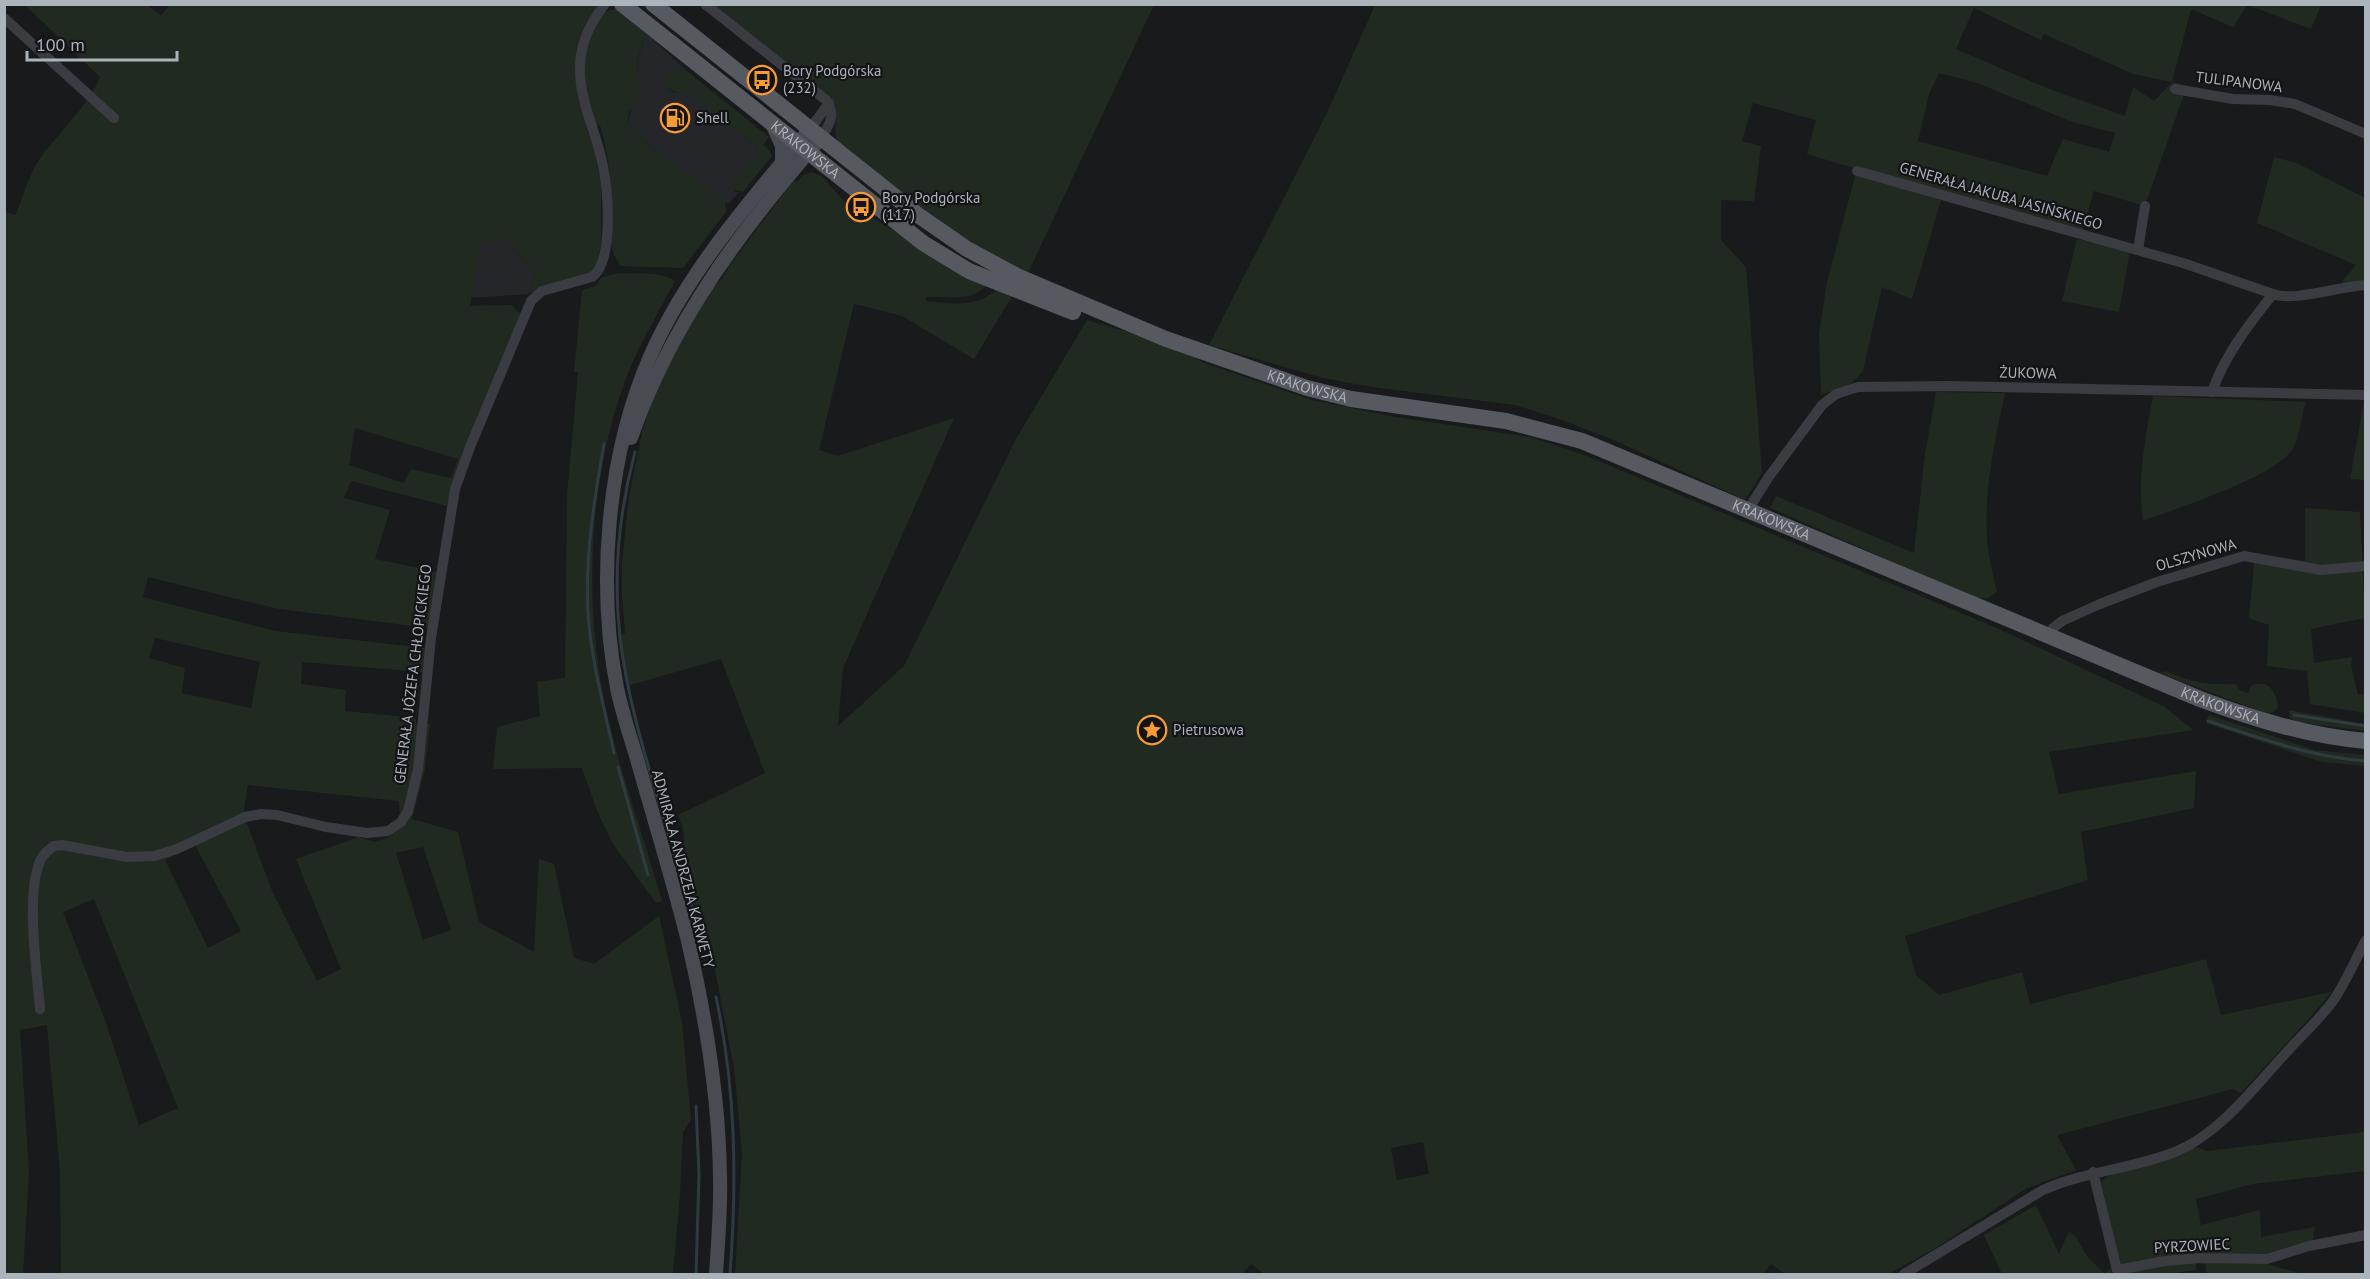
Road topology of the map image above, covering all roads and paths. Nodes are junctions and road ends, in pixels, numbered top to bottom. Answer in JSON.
{"nodes":[{"id":1,"x":605,"y":4,"type":"edge"},
{"id":2,"x":622,"y":4,"type":"edge"},
{"id":3,"x":653,"y":4,"type":"edge"},
{"id":4,"x":705,"y":4,"type":"edge"},
{"id":5,"x":4,"y":18,"type":"edge"},
{"id":6,"x":2175,"y":89,"type":"dead end"},
{"id":7,"x":114,"y":118,"type":"dead end"},
{"id":8,"x":773,"y":126,"type":"junction"},
{"id":9,"x":815,"y":134,"type":"junction"},
{"id":10,"x":2366,"y":134,"type":"edge"},
{"id":11,"x":802,"y":149,"type":"junction"},
{"id":12,"x":782,"y":163,"type":"junction"},
{"id":13,"x":1857,"y":171,"type":"dead end"},
{"id":14,"x":2145,"y":206,"type":"dead end"},
{"id":15,"x":2138,"y":250,"type":"junction"},
{"id":16,"x":2366,"y":285,"type":"edge"},
{"id":17,"x":2273,"y":294,"type":"junction"},
{"id":18,"x":1166,"y":339,"type":"junction"},
{"id":19,"x":2212,"y":392,"type":"junction"},
{"id":20,"x":2366,"y":395,"type":"edge"},
{"id":21,"x":618,"y":474,"type":"junction"},
{"id":22,"x":1748,"y":510,"type":"junction"},
{"id":23,"x":2366,"y":566,"type":"edge"},
{"id":24,"x":2049,"y":636,"type":"junction"},
{"id":25,"x":2366,"y":741,"type":"edge"},
{"id":26,"x":2366,"y":940,"type":"edge"},
{"id":27,"x":40,"y":1009,"type":"dead end"},
{"id":28,"x":2093,"y":1172,"type":"junction"},
{"id":29,"x":2366,"y":1235,"type":"edge"},
{"id":30,"x":716,"y":1275,"type":"edge"},
{"id":31,"x":1904,"y":1275,"type":"edge"}],
"edges":[{"from":1,"to":27,"type":"street","name":"GENERAŁA JÓZEFA CHŁOPICKIEGO"},
{"from":2,"to":8,"type":"main road","name":"KRAKOWSKA"},
{"from":3,"to":9,"type":"main road","name":"KRAKOWSKA"},
{"from":4,"to":9,"type":"street"},
{"from":5,"to":7,"type":"street"},
{"from":6,"to":10,"type":"street","name":"TULIPANOWA"},
{"from":8,"to":11,"type":"main road","name":"KRAKOWSKA"},
{"from":8,"to":12,"type":"main road"},
{"from":9,"to":11,"type":"main road","name":"ADMIRAŁA ANDRZEJA KARWETY"},
{"from":9,"to":18,"type":"main road","name":"KRAKOWSKA"},
{"from":11,"to":12,"type":"main road","name":"ADMIRAŁA ANDRZEJA KARWETY"},
{"from":11,"to":18,"type":"main road","name":"KRAKOWSKA"},
{"from":11,"to":21,"type":"main road","name":"ADMIRAŁA ANDRZEJA KARWETY"},
{"from":12,"to":21,"type":"main road","name":"ADMIRAŁA ANDRZEJA KARWETY"},
{"from":13,"to":15,"type":"street","name":"GENERAŁA JAKUBA JASIŃSKIEGO"},
{"from":14,"to":15,"type":"street"},
{"from":15,"to":17,"type":"street","name":"GENERAŁA JAKUBA JASIŃSKIEGO"},
{"from":16,"to":17,"type":"street","name":"GENERAŁA JAKUBA JASIŃSKIEGO"},
{"from":17,"to":19,"type":"street"},
{"from":18,"to":22,"type":"main road","name":"KRAKOWSKA"},
{"from":19,"to":20,"type":"street","name":"ŻUKOWA"},
{"from":19,"to":22,"type":"street","name":"ŻUKOWA"},
{"from":21,"to":30,"type":"main road","name":"ADMIRAŁA ANDRZEJA KARWETY"},
{"from":22,"to":24,"type":"main road","name":"KRAKOWSKA"},
{"from":23,"to":24,"type":"street","name":"OLSZYNOWA"},
{"from":24,"to":25,"type":"main road","name":"KRAKOWSKA"},
{"from":26,"to":28,"type":"street"},
{"from":28,"to":29,"type":"street","name":"PYRZOWIEC"},
{"from":28,"to":31,"type":"street"}]}
